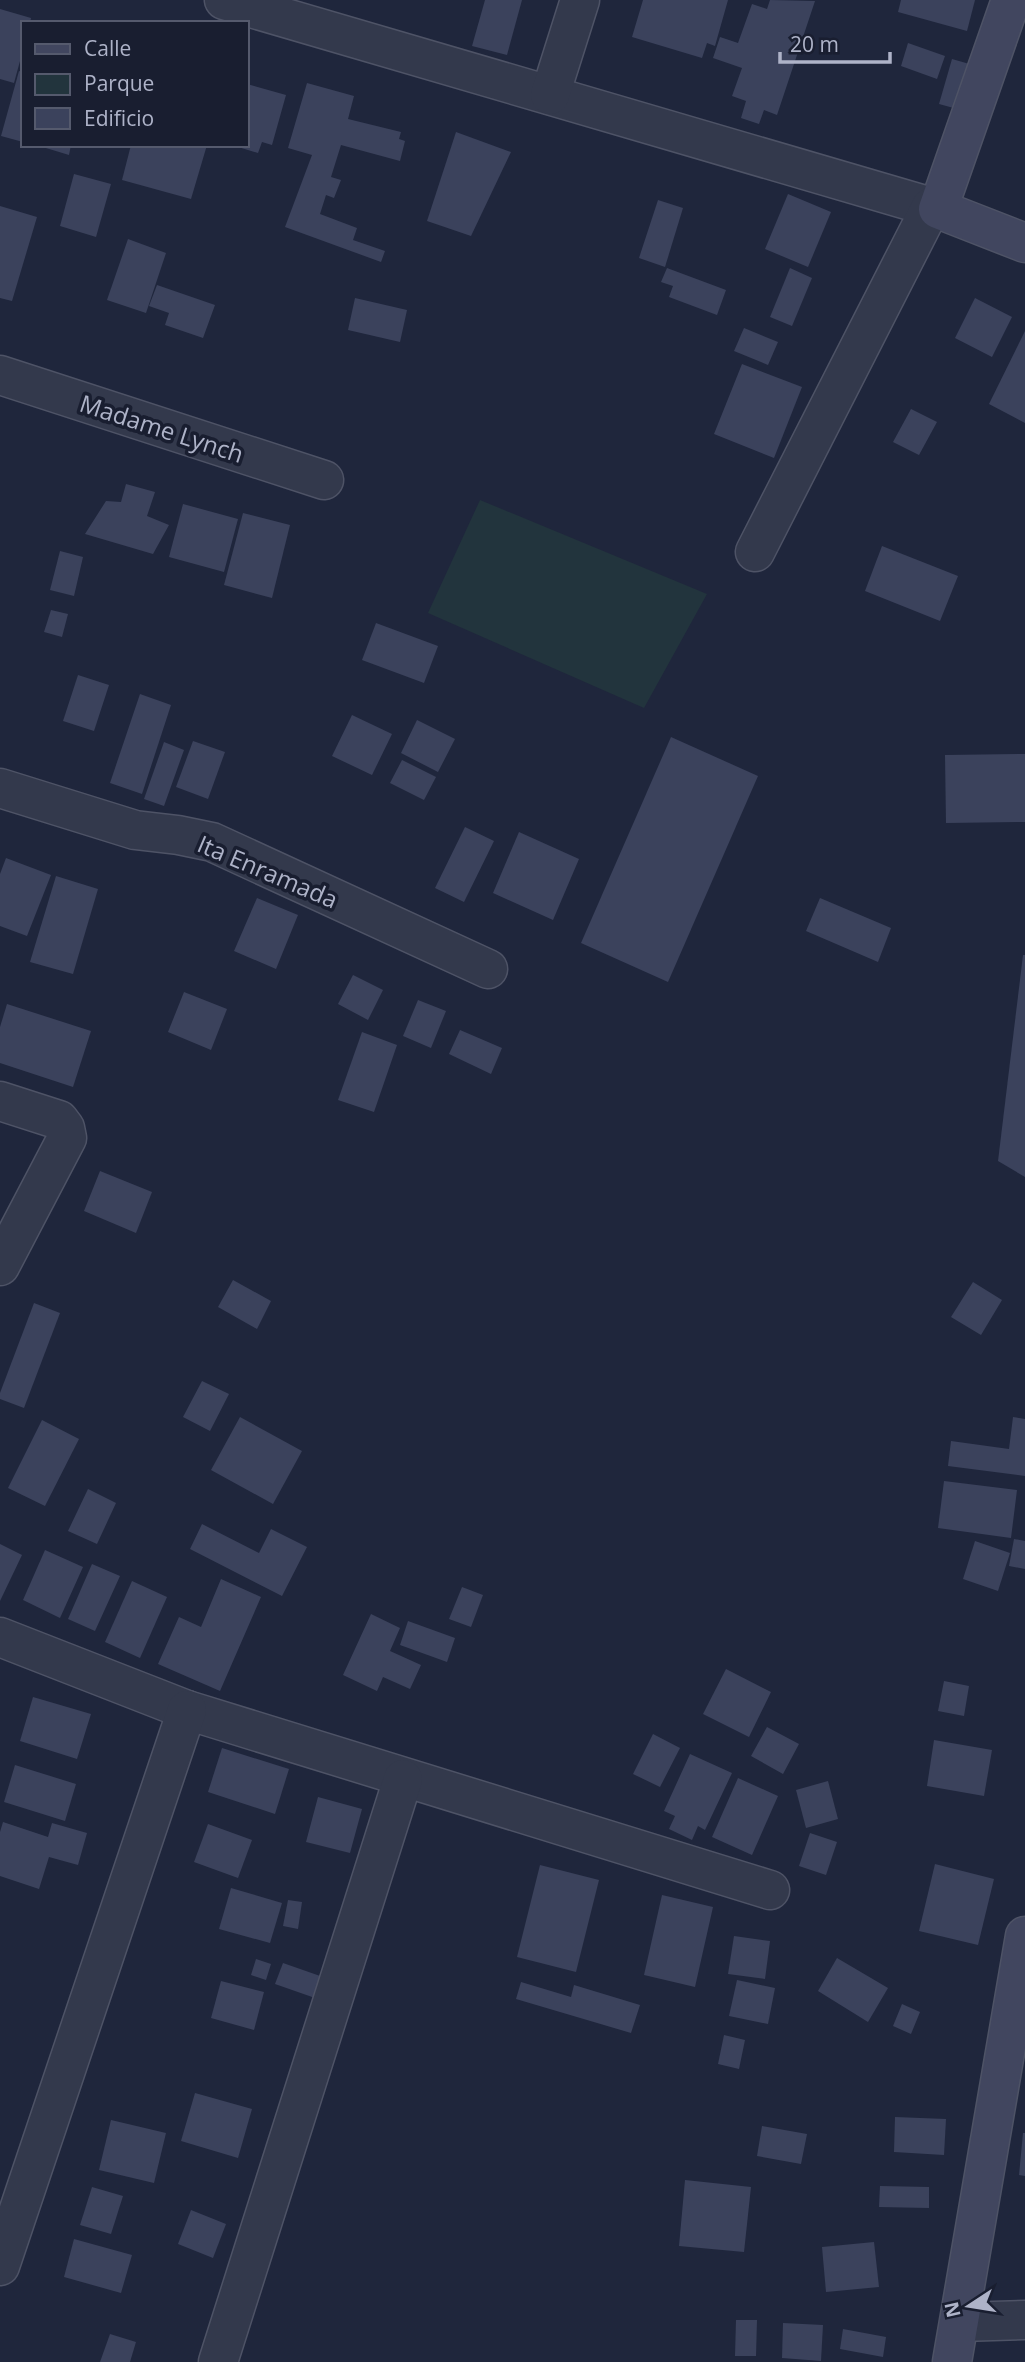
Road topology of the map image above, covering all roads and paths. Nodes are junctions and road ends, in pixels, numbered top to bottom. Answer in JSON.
{"nodes":[{"id":1,"x":224,"y":0,"type":"edge"},
{"id":2,"x":580,"y":0,"type":"edge"},
{"id":3,"x":1011,"y":0,"type":"edge"},
{"id":4,"x":550,"y":95,"type":"junction"},
{"id":5,"x":934,"y":208,"type":"junction"},
{"id":6,"x":1025,"y":243,"type":"edge"},
{"id":7,"x":0,"y":375,"type":"edge"},
{"id":8,"x":324,"y":481,"type":"dead end"},
{"id":9,"x":755,"y":552,"type":"dead end"},
{"id":10,"x":0,"y":788,"type":"edge"},
{"id":11,"x":488,"y":968,"type":"dead end"},
{"id":12,"x":0,"y":1101,"type":"edge"},
{"id":13,"x":0,"y":1266,"type":"edge"},
{"id":14,"x":0,"y":1637,"type":"edge"},
{"id":15,"x":187,"y":1710,"type":"junction"},
{"id":16,"x":402,"y":1779,"type":"junction"},
{"id":17,"x":770,"y":1890,"type":"dead end"},
{"id":18,"x":1025,"y":1936,"type":"edge"},
{"id":19,"x":0,"y":2266,"type":"edge"},
{"id":20,"x":1025,"y":2320,"type":"edge"},
{"id":21,"x":960,"y":2322,"type":"junction"},
{"id":22,"x":218,"y":2362,"type":"edge"},
{"id":23,"x":952,"y":2362,"type":"edge"}],
"edges":[{"from":1,"to":4,"type":"street"},
{"from":2,"to":4,"type":"street"},
{"from":3,"to":5,"type":"street"},
{"from":4,"to":5,"type":"street"},
{"from":5,"to":6,"type":"street"},
{"from":5,"to":9,"type":"street"},
{"from":7,"to":8,"type":"street","name":"Madame Lynch"},
{"from":10,"to":11,"type":"street","name":"Ita Enramada"},
{"from":12,"to":13,"type":"street"},
{"from":14,"to":15,"type":"street"},
{"from":15,"to":16,"type":"street"},
{"from":15,"to":19,"type":"street"},
{"from":16,"to":17,"type":"street"},
{"from":16,"to":22,"type":"street"},
{"from":18,"to":21,"type":"street"},
{"from":20,"to":21,"type":"street"},
{"from":21,"to":23,"type":"street"}]}
